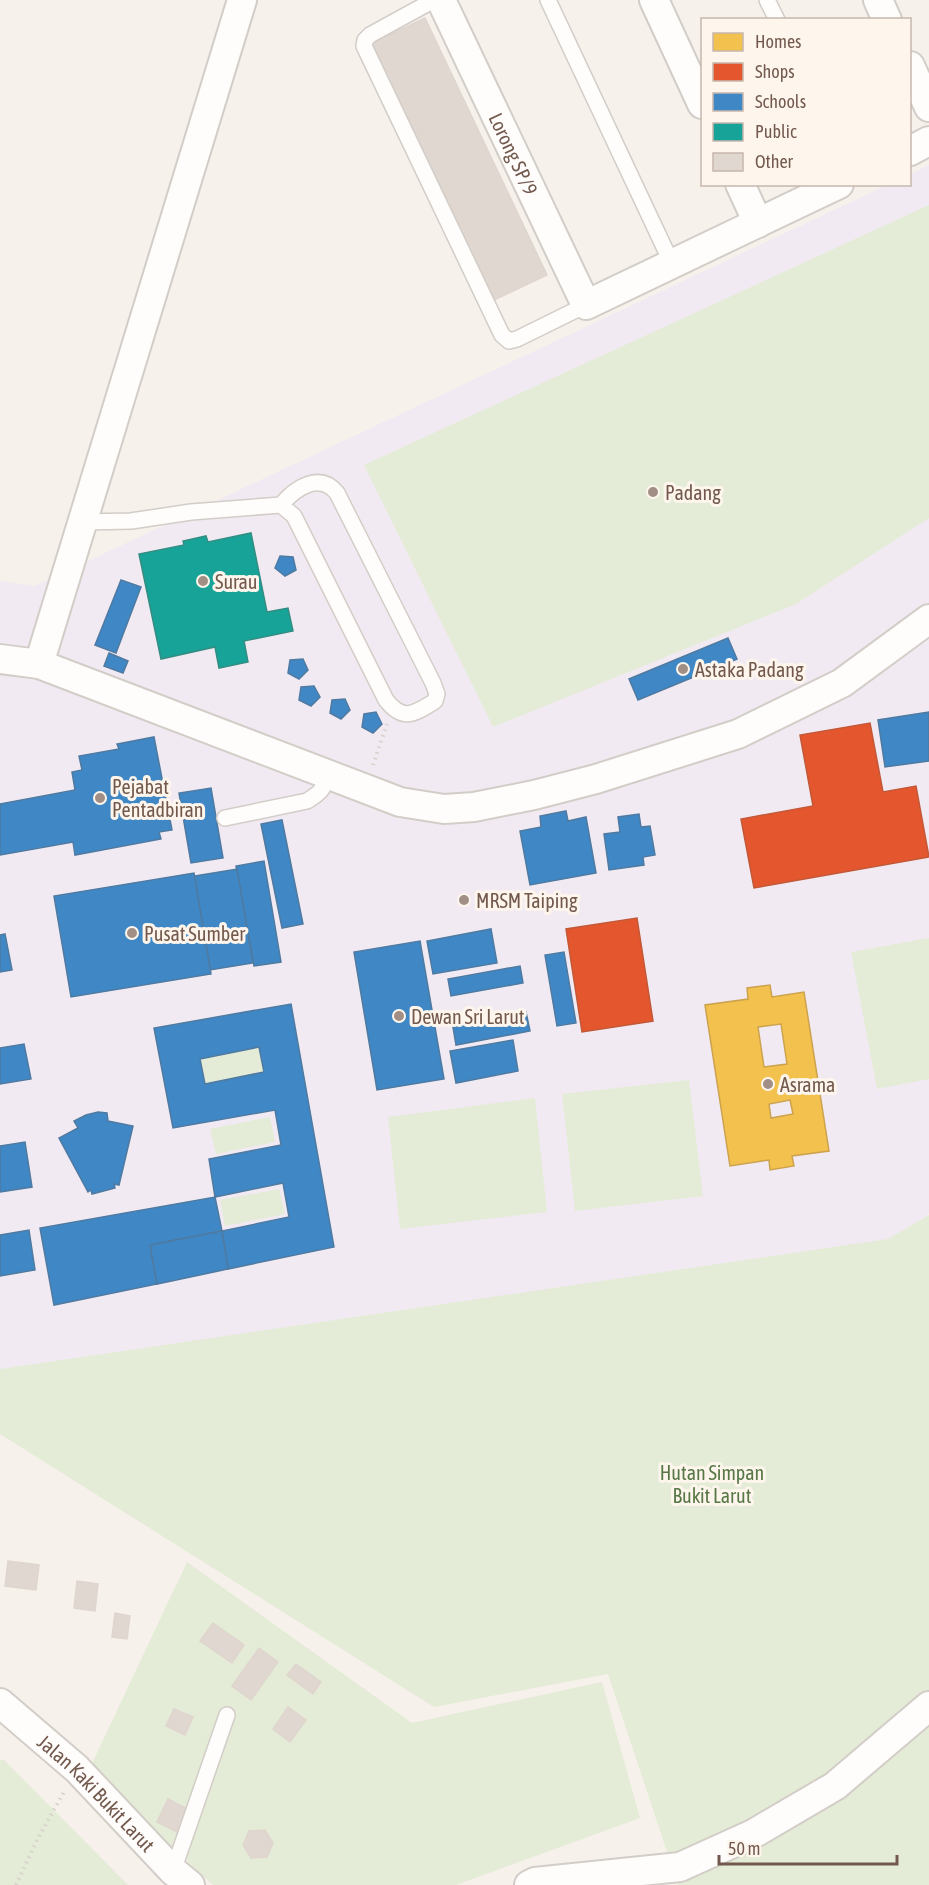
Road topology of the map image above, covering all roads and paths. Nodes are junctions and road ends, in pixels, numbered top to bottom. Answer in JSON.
{"nodes":[{"id":1,"x":242,"y":0,"type":"edge"},
{"id":2,"x":434,"y":0,"type":"edge"},
{"id":3,"x":441,"y":0,"type":"edge"},
{"id":4,"x":548,"y":0,"type":"edge"},
{"id":5,"x":654,"y":0,"type":"edge"},
{"id":6,"x":767,"y":0,"type":"edge"},
{"id":7,"x":878,"y":0,"type":"edge"},
{"id":8,"x":776,"y":18,"type":"edge"},
{"id":9,"x":886,"y":18,"type":"edge"},
{"id":10,"x":911,"y":70,"type":"edge"},
{"id":11,"x":701,"y":102,"type":"edge"},
{"id":12,"x":929,"y":107,"type":"edge"},
{"id":13,"x":929,"y":141,"type":"edge"},
{"id":14,"x":911,"y":150,"type":"edge"},
{"id":15,"x":741,"y":186,"type":"edge"},
{"id":16,"x":835,"y":186,"type":"edge"},
{"id":17,"x":758,"y":223,"type":"junction"},
{"id":18,"x":672,"y":264,"type":"junction"},
{"id":19,"x":586,"y":305,"type":"junction"},
{"id":20,"x":281,"y":505,"type":"junction"},
{"id":21,"x":83,"y":522,"type":"junction"},
{"id":22,"x":929,"y":619,"type":"edge"},
{"id":23,"x":0,"y":659,"type":"edge"},
{"id":24,"x":39,"y":664,"type":"junction"},
{"id":25,"x":394,"y":711,"type":"junction"},
{"id":26,"x":321,"y":771,"type":"junction"},
{"id":27,"x":366,"y":789,"type":"junction"},
{"id":28,"x":225,"y":818,"type":"dead end"},
{"id":29,"x":0,"y":1703,"type":"edge"},
{"id":30,"x":929,"y":1706,"type":"edge"},
{"id":31,"x":227,"y":1716,"type":"dead end"},
{"id":32,"x":77,"y":1769,"type":"junction"},
{"id":33,"x":181,"y":1878,"type":"edge"},
{"id":34,"x":16,"y":1885,"type":"edge"},
{"id":35,"x":529,"y":1885,"type":"edge"}],
"edges":[{"from":1,"to":21,"type":"street"},
{"from":2,"to":19,"type":"lane"},
{"from":3,"to":19,"type":"street","name":"Lorong SP/9"},
{"from":4,"to":18,"type":"lane"},
{"from":5,"to":11,"type":"street"},
{"from":6,"to":8,"type":"lane"},
{"from":7,"to":9,"type":"street"},
{"from":10,"to":12,"type":"street"},
{"from":13,"to":14,"type":"street"},
{"from":15,"to":17,"type":"street"},
{"from":16,"to":17,"type":"street"},
{"from":17,"to":18,"type":"street"},
{"from":18,"to":19,"type":"street"},
{"from":20,"to":21,"type":"lane"},
{"from":20,"to":25,"type":"lane"},
{"from":20,"to":25,"type":"lane"},
{"from":21,"to":24,"type":"street"},
{"from":22,"to":27,"type":"street"},
{"from":23,"to":24,"type":"street"},
{"from":24,"to":26,"type":"street"},
{"from":25,"to":27,"type":"path"},
{"from":26,"to":27,"type":"street"},
{"from":26,"to":28,"type":"lane"},
{"from":29,"to":32,"type":"street","name":"Jalan Kaki Bukit Larut"},
{"from":30,"to":35,"type":"street"},
{"from":31,"to":33,"type":"lane"},
{"from":32,"to":33,"type":"street","name":"Jalan Kaki Bukit Larut"},
{"from":32,"to":34,"type":"path"}]}
